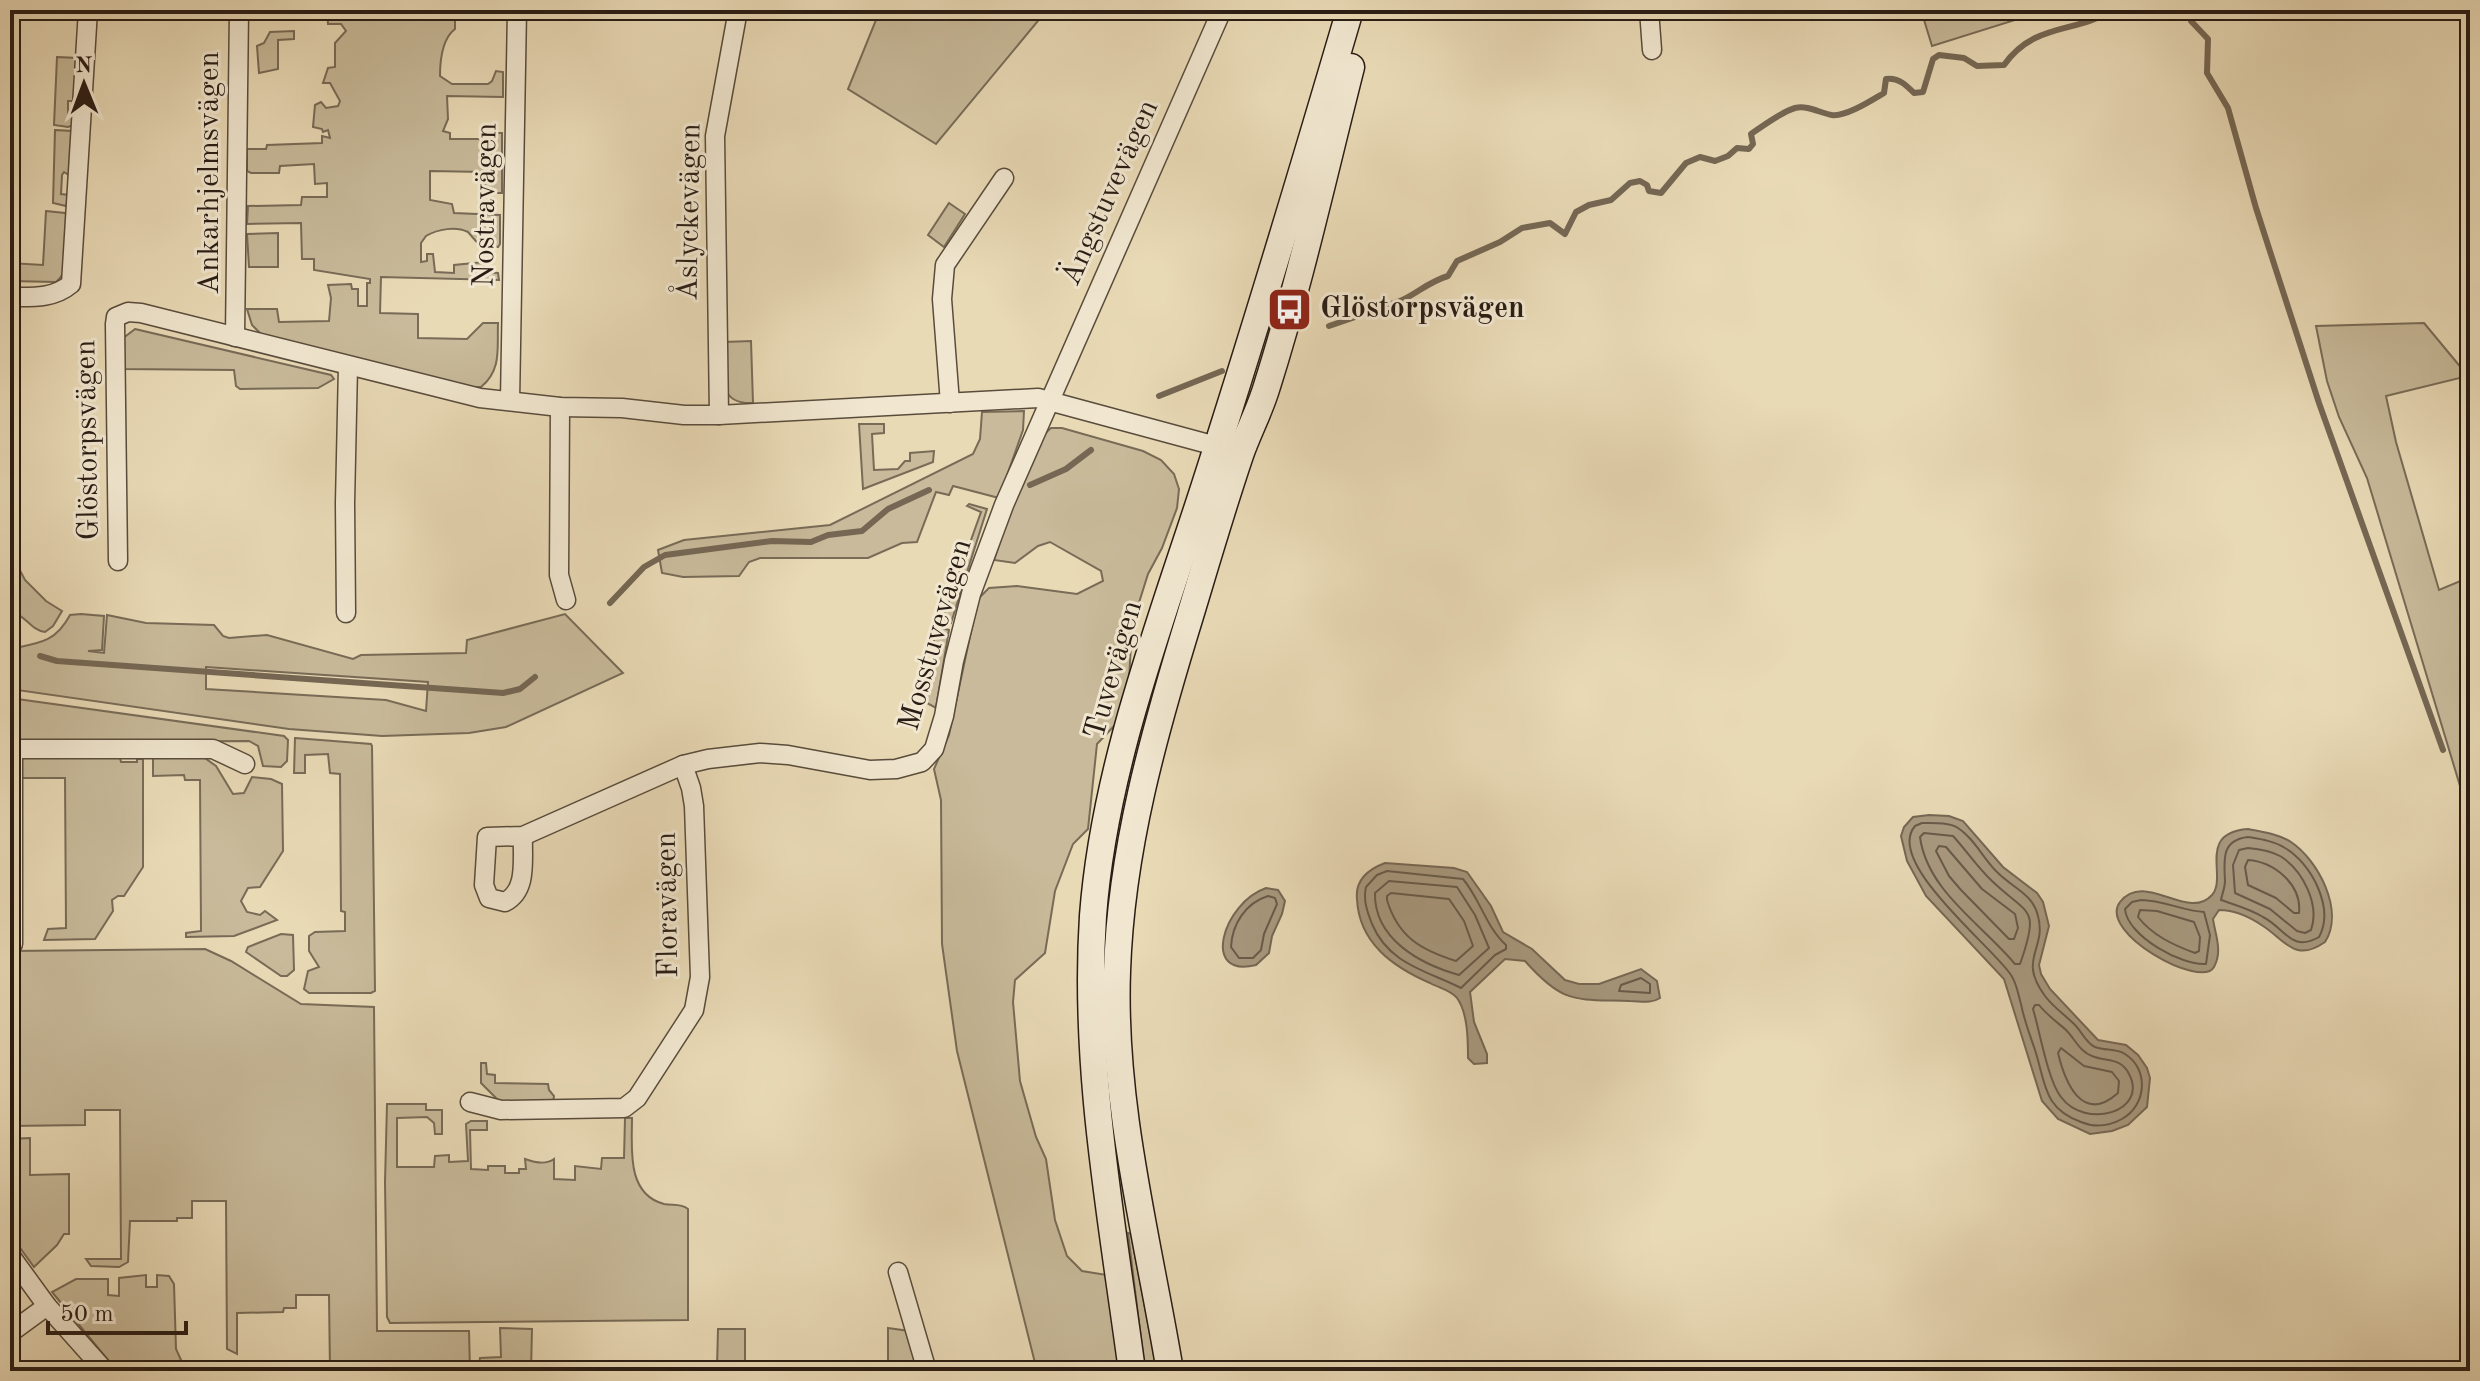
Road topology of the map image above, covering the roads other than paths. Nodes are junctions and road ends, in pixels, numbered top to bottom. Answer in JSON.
{"nodes":[{"id":1,"x":88,"y":10,"type":"edge"},
{"id":2,"x":239,"y":10,"type":"edge"},
{"id":3,"x":517,"y":10,"type":"edge"},
{"id":4,"x":738,"y":10,"type":"edge"},
{"id":5,"x":1222,"y":10,"type":"edge"},
{"id":6,"x":1350,"y":10,"type":"edge"},
{"id":7,"x":1365,"y":10,"type":"edge"},
{"id":8,"x":1649,"y":10,"type":"edge"},
{"id":9,"x":1652,"y":50,"type":"dead end"},
{"id":10,"x":1004,"y":178,"type":"dead end"},
{"id":11,"x":10,"y":297,"type":"edge"},
{"id":12,"x":235,"y":337,"type":"junction"},
{"id":13,"x":348,"y":366,"type":"junction"},
{"id":14,"x":1050,"y":400,"type":"junction"},
{"id":15,"x":510,"y":401,"type":"junction"},
{"id":16,"x":950,"y":403,"type":"junction"},
{"id":17,"x":560,"y":407,"type":"junction"},
{"id":18,"x":719,"y":415,"type":"junction"},
{"id":19,"x":1229,"y":450,"type":"junction"},
{"id":20,"x":118,"y":561,"type":"dead end"},
{"id":21,"x":566,"y":600,"type":"dead end"},
{"id":22,"x":346,"y":613,"type":"dead end"},
{"id":23,"x":11,"y":749,"type":"edge"},
{"id":24,"x":245,"y":764,"type":"dead end"},
{"id":25,"x":683,"y":765,"type":"junction"},
{"id":26,"x":523,"y":836,"type":"dead end"},
{"id":27,"x":13,"y":944,"type":"dead end"},
{"id":28,"x":470,"y":1102,"type":"dead end"},
{"id":29,"x":10,"y":1255,"type":"edge"},
{"id":30,"x":898,"y":1272,"type":"dead end"},
{"id":31,"x":47,"y":1306,"type":"junction"},
{"id":32,"x":10,"y":1333,"type":"edge"},
{"id":33,"x":105,"y":1371,"type":"edge"},
{"id":34,"x":927,"y":1371,"type":"edge"},
{"id":35,"x":1132,"y":1371,"type":"edge"},
{"id":36,"x":1170,"y":1371,"type":"edge"}],
"edges":[{"from":1,"to":11,"type":"street"},
{"from":2,"to":12,"type":"street","name":"Ankarhjelmsvägen"},
{"from":3,"to":15,"type":"street","name":"Nostravägen"},
{"from":4,"to":18,"type":"street","name":"Åslyckevägen"},
{"from":5,"to":14,"type":"street","name":"Ängstuvevägen"},
{"from":6,"to":19,"type":"main road","name":"Tuvevägen"},
{"from":7,"to":19,"type":"main road","name":"Tuvevägen"},
{"from":8,"to":9,"type":"street"},
{"from":10,"to":16,"type":"street"},
{"from":12,"to":13,"type":"street","name":"Glöstorpsvägen"},
{"from":12,"to":20,"type":"street","name":"Glöstorpsvägen"},
{"from":13,"to":15,"type":"street","name":"Glöstorpsvägen"},
{"from":13,"to":22,"type":"street"},
{"from":14,"to":16,"type":"street","name":"Glöstorpsvägen"},
{"from":14,"to":19,"type":"street","name":"Glöstorpsvägen"},
{"from":14,"to":25,"type":"street","name":"Mosstuvevägen"},
{"from":15,"to":17,"type":"street","name":"Glöstorpsvägen"},
{"from":16,"to":18,"type":"street","name":"Glöstorpsvägen"},
{"from":17,"to":18,"type":"street","name":"Glöstorpsvägen"},
{"from":17,"to":21,"type":"street"},
{"from":19,"to":35,"type":"main road","name":"Tuvevägen"},
{"from":19,"to":36,"type":"main road","name":"Tuvevägen"},
{"from":23,"to":24,"type":"street"},
{"from":23,"to":27,"type":"street"},
{"from":25,"to":26,"type":"street","name":"Mosstuvevägen"},
{"from":25,"to":28,"type":"street","name":"Floravägen"},
{"from":29,"to":31,"type":"street"},
{"from":30,"to":34,"type":"street"},
{"from":31,"to":32,"type":"street"},
{"from":31,"to":33,"type":"street"}]}
